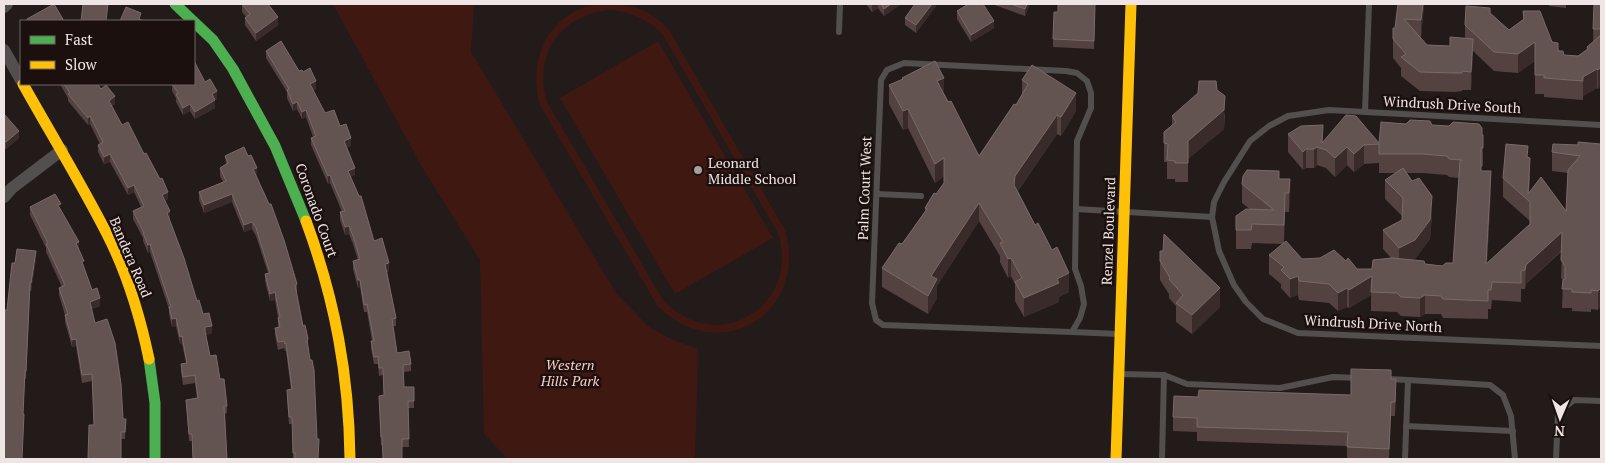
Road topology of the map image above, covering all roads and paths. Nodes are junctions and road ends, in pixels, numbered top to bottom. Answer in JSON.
{"nodes":[{"id":1,"x":7,"y":4,"type":"edge"},
{"id":2,"x":175,"y":4,"type":"edge"},
{"id":3,"x":840,"y":4,"type":"edge"},
{"id":4,"x":1131,"y":4,"type":"edge"},
{"id":5,"x":1369,"y":4,"type":"edge"},
{"id":6,"x":4,"y":7,"type":"edge"},
{"id":7,"x":191,"y":20,"type":"edge"},
{"id":8,"x":195,"y":23,"type":"edge"},
{"id":9,"x":839,"y":32,"type":"dead end"},
{"id":10,"x":4,"y":50,"type":"edge"},
{"id":11,"x":20,"y":78,"type":"edge"},
{"id":12,"x":24,"y":85,"type":"edge"},
{"id":13,"x":1365,"y":112,"type":"junction"},
{"id":14,"x":1601,"y":125,"type":"edge"},
{"id":15,"x":62,"y":150,"type":"junction"},
{"id":16,"x":876,"y":194,"type":"junction"},
{"id":17,"x":921,"y":196,"type":"dead end"},
{"id":18,"x":4,"y":197,"type":"edge"},
{"id":19,"x":1076,"y":209,"type":"junction"},
{"id":20,"x":1124,"y":212,"type":"junction"},
{"id":21,"x":1212,"y":216,"type":"junction"},
{"id":22,"x":1072,"y":332,"type":"junction"},
{"id":23,"x":1120,"y":334,"type":"junction"},
{"id":24,"x":1601,"y":346,"type":"edge"},
{"id":25,"x":1118,"y":374,"type":"junction"},
{"id":26,"x":1164,"y":375,"type":"junction"},
{"id":27,"x":1371,"y":378,"type":"edge"},
{"id":28,"x":1380,"y":379,"type":"edge"},
{"id":29,"x":1408,"y":380,"type":"junction"},
{"id":30,"x":1601,"y":401,"type":"edge"},
{"id":31,"x":1406,"y":426,"type":"junction"},
{"id":32,"x":1513,"y":431,"type":"junction"},
{"id":33,"x":155,"y":459,"type":"edge"},
{"id":34,"x":350,"y":459,"type":"edge"},
{"id":35,"x":1116,"y":459,"type":"edge"},
{"id":36,"x":1162,"y":459,"type":"edge"},
{"id":37,"x":1405,"y":459,"type":"edge"},
{"id":38,"x":1515,"y":459,"type":"edge"},
{"id":39,"x":1556,"y":459,"type":"edge"}],
"edges":[{"from":1,"to":6,"type":"street"},
{"from":2,"to":7,"type":"street","name":"Coronado Court"},
{"from":3,"to":9,"type":"lane"},
{"from":4,"to":20,"type":"street","name":"Renzel Boulevard"},
{"from":5,"to":13,"type":"lane"},
{"from":8,"to":34,"type":"street","name":"Coronado Court"},
{"from":10,"to":11,"type":"street"},
{"from":12,"to":15,"type":"street","name":"Bandera Road"},
{"from":13,"to":14,"type":"lane","name":"Windrush Drive South"},
{"from":13,"to":21,"type":"lane","name":"Windrush Drive South"},
{"from":15,"to":18,"type":"street"},
{"from":15,"to":33,"type":"street","name":"Bandera Road"},
{"from":16,"to":17,"type":"lane"},
{"from":16,"to":19,"type":"lane","name":"Palm Court West"},
{"from":16,"to":22,"type":"lane","name":"Palm Court West"},
{"from":19,"to":20,"type":"lane"},
{"from":19,"to":22,"type":"lane","name":"Palm Court West"},
{"from":20,"to":21,"type":"lane"},
{"from":20,"to":23,"type":"street","name":"Renzel Boulevard"},
{"from":21,"to":24,"type":"lane","name":"Windrush Drive North"},
{"from":22,"to":23,"type":"lane"},
{"from":23,"to":25,"type":"street","name":"Renzel Boulevard"},
{"from":25,"to":26,"type":"lane"},
{"from":25,"to":35,"type":"street","name":"Renzel Boulevard"},
{"from":26,"to":27,"type":"lane"},
{"from":26,"to":36,"type":"lane"},
{"from":28,"to":29,"type":"lane"},
{"from":29,"to":31,"type":"lane"},
{"from":29,"to":32,"type":"lane"},
{"from":30,"to":39,"type":"lane"},
{"from":31,"to":32,"type":"lane"},
{"from":31,"to":37,"type":"lane"},
{"from":32,"to":38,"type":"lane"}]}
